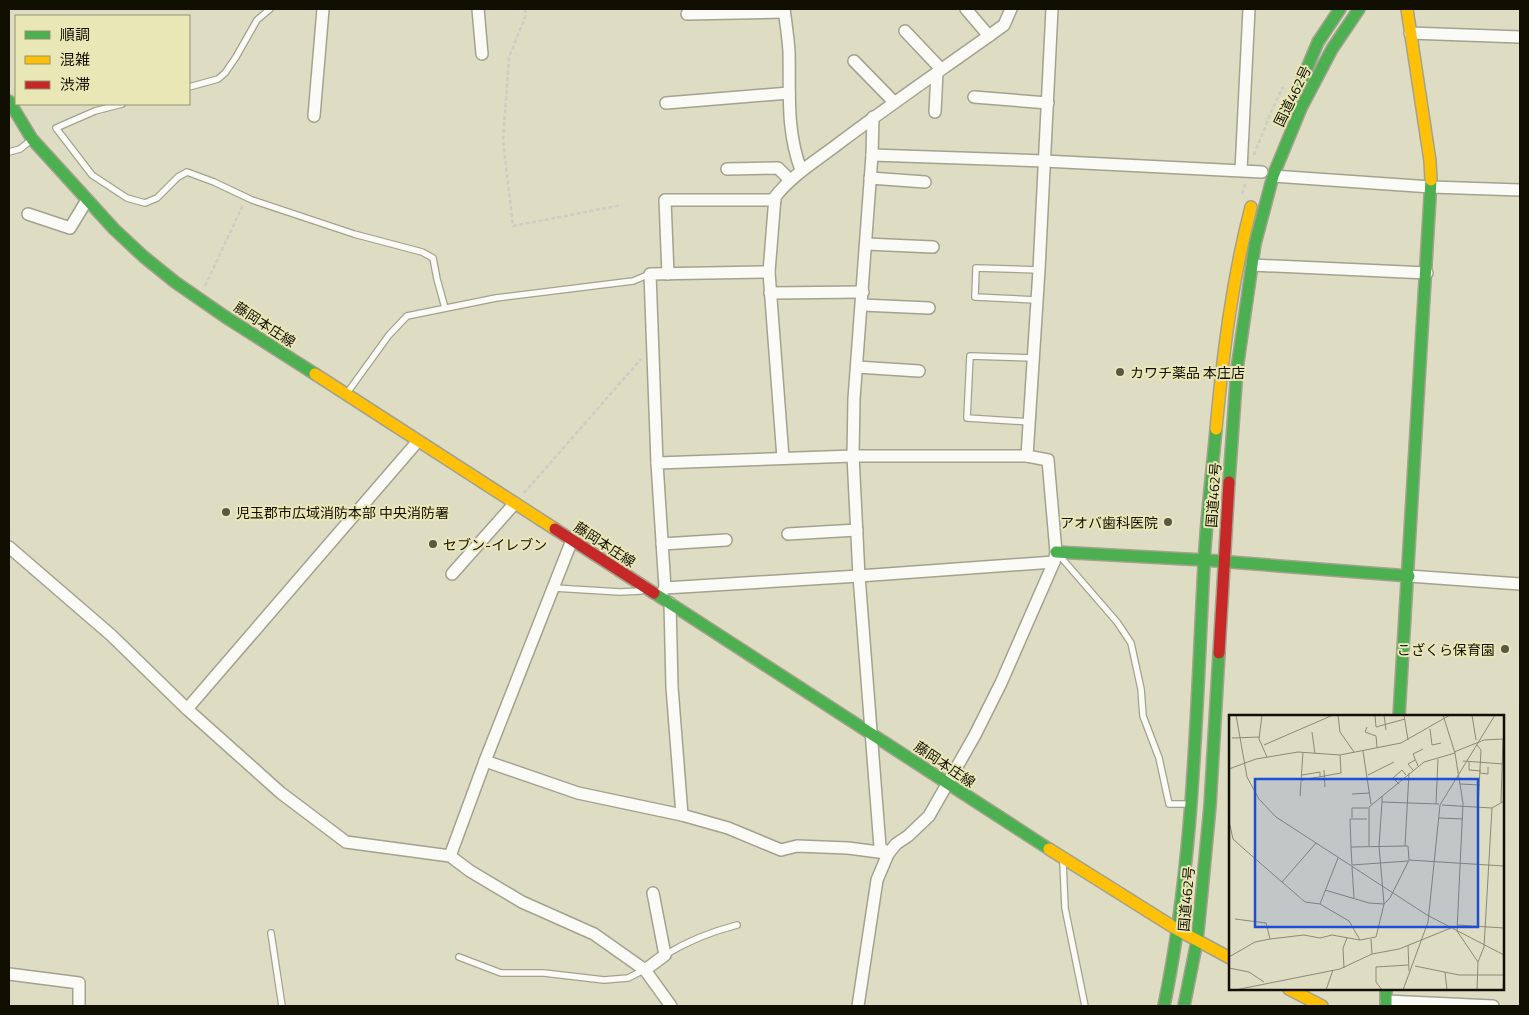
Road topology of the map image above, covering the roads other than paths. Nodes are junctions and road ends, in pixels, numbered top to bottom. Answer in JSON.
{"nodes":[{"id":1,"x":270,"y":9,"type":"edge"},
{"id":2,"x":323,"y":9,"type":"edge"},
{"id":3,"x":478,"y":9,"type":"edge"},
{"id":4,"x":966,"y":9,"type":"edge"},
{"id":5,"x":1011,"y":9,"type":"edge"},
{"id":6,"x":1052,"y":9,"type":"edge"},
{"id":7,"x":1249,"y":9,"type":"edge"},
{"id":8,"x":1340,"y":9,"type":"edge"},
{"id":9,"x":1359,"y":9,"type":"edge"},
{"id":10,"x":1407,"y":9,"type":"edge"},
{"id":11,"x":784,"y":10,"type":"edge"},
{"id":12,"x":687,"y":14,"type":"dead end"},
{"id":13,"x":905,"y":31,"type":"dead end"},
{"id":14,"x":1410,"y":33,"type":"junction"},
{"id":15,"x":989,"y":36,"type":"junction"},
{"id":16,"x":1520,"y":37,"type":"edge"},
{"id":17,"x":482,"y":54,"type":"dead end"},
{"id":18,"x":854,"y":61,"type":"dead end"},
{"id":19,"x":939,"y":70,"type":"junction"},
{"id":20,"x":190,"y":87,"type":"edge"},
{"id":21,"x":789,"y":93,"type":"junction"},
{"id":22,"x":974,"y":97,"type":"dead end"},
{"id":23,"x":9,"y":101,"type":"edge"},
{"id":24,"x":894,"y":102,"type":"junction"},
{"id":25,"x":666,"y":103,"type":"dead end"},
{"id":26,"x":1048,"y":103,"type":"junction"},
{"id":27,"x":118,"y":105,"type":"edge"},
{"id":28,"x":935,"y":112,"type":"dead end"},
{"id":29,"x":314,"y":116,"type":"dead end"},
{"id":30,"x":874,"y":117,"type":"junction"},
{"id":31,"x":1277,"y":137,"type":"dead end"},
{"id":32,"x":32,"y":138,"type":"junction"},
{"id":33,"x":9,"y":152,"type":"edge"},
{"id":34,"x":872,"y":155,"type":"junction"},
{"id":35,"x":1044,"y":161,"type":"junction"},
{"id":36,"x":727,"y":169,"type":"dead end"},
{"id":37,"x":800,"y":170,"type":"junction"},
{"id":38,"x":1240,"y":170,"type":"junction"},
{"id":39,"x":1262,"y":172,"type":"dead end"},
{"id":40,"x":1273,"y":176,"type":"junction"},
{"id":41,"x":870,"y":178,"type":"junction"},
{"id":42,"x":790,"y":180,"type":"junction"},
{"id":43,"x":925,"y":182,"type":"dead end"},
{"id":44,"x":1431,"y":187,"type":"junction"},
{"id":45,"x":1520,"y":190,"type":"edge"},
{"id":46,"x":87,"y":200,"type":"junction"},
{"id":47,"x":775,"y":200,"type":"junction"},
{"id":48,"x":1253,"y":200,"type":"dead end"},
{"id":49,"x":28,"y":214,"type":"dead end"},
{"id":50,"x":866,"y":244,"type":"junction"},
{"id":51,"x":933,"y":247,"type":"dead end"},
{"id":52,"x":1252,"y":265,"type":"junction"},
{"id":53,"x":1039,"y":270,"type":"junction"},
{"id":54,"x":769,"y":272,"type":"junction"},
{"id":55,"x":1427,"y":273,"type":"junction"},
{"id":56,"x":650,"y":274,"type":"junction"},
{"id":57,"x":668,"y":274,"type":"junction"},
{"id":58,"x":770,"y":292,"type":"junction"},
{"id":59,"x":863,"y":292,"type":"junction"},
{"id":60,"x":1036,"y":300,"type":"junction"},
{"id":61,"x":862,"y":305,"type":"junction"},
{"id":62,"x":445,"y":308,"type":"junction"},
{"id":63,"x":929,"y":308,"type":"dead end"},
{"id":64,"x":1034,"y":358,"type":"junction"},
{"id":65,"x":857,"y":367,"type":"junction"},
{"id":66,"x":919,"y":371,"type":"dead end"},
{"id":67,"x":346,"y":394,"type":"junction"},
{"id":68,"x":1030,"y":422,"type":"junction"},
{"id":69,"x":418,"y":441,"type":"junction"},
{"id":70,"x":853,"y":456,"type":"junction"},
{"id":71,"x":1027,"y":456,"type":"junction"},
{"id":72,"x":783,"y":458,"type":"junction"},
{"id":73,"x":658,"y":463,"type":"junction"},
{"id":74,"x":515,"y":503,"type":"junction"},
{"id":75,"x":856,"y":530,"type":"junction"},
{"id":76,"x":788,"y":534,"type":"dead end"},
{"id":77,"x":572,"y":540,"type":"junction"},
{"id":78,"x":726,"y":540,"type":"dead end"},
{"id":79,"x":662,"y":544,"type":"junction"},
{"id":80,"x":9,"y":547,"type":"edge"},
{"id":81,"x":1055,"y":557,"type":"junction"},
{"id":82,"x":1204,"y":560,"type":"junction"},
{"id":83,"x":1224,"y":563,"type":"junction"},
{"id":84,"x":452,"y":574,"type":"dead end"},
{"id":85,"x":859,"y":576,"type":"junction"},
{"id":86,"x":1409,"y":576,"type":"junction"},
{"id":87,"x":1520,"y":584,"type":"edge"},
{"id":88,"x":554,"y":588,"type":"junction"},
{"id":89,"x":661,"y":594,"type":"junction"},
{"id":90,"x":187,"y":709,"type":"junction"},
{"id":91,"x":1399,"y":715,"type":"edge"},
{"id":92,"x":871,"y":733,"type":"junction"},
{"id":93,"x":485,"y":761,"type":"junction"},
{"id":94,"x":947,"y":784,"type":"junction"},
{"id":95,"x":1191,"y":804,"type":"junction"},
{"id":96,"x":682,"y":815,"type":"junction"},
{"id":97,"x":888,"y":854,"type":"junction"},
{"id":98,"x":450,"y":856,"type":"junction"},
{"id":99,"x":1063,"y":858,"type":"junction"},
{"id":100,"x":653,"y":893,"type":"dead end"},
{"id":101,"x":737,"y":925,"type":"dead end"},
{"id":102,"x":1178,"y":930,"type":"junction"},
{"id":103,"x":271,"y":933,"type":"dead end"},
{"id":104,"x":1197,"y":941,"type":"junction"},
{"id":105,"x":665,"y":955,"type":"junction"},
{"id":106,"x":459,"y":957,"type":"dead end"},
{"id":107,"x":1229,"y":957,"type":"edge"},
{"id":108,"x":645,"y":970,"type":"junction"},
{"id":109,"x":9,"y":974,"type":"edge"},
{"id":110,"x":1291,"y":990,"type":"edge"},
{"id":111,"x":1386,"y":990,"type":"edge"},
{"id":112,"x":1386,"y":1004,"type":"edge"},
{"id":113,"x":79,"y":1006,"type":"edge"},
{"id":114,"x":282,"y":1006,"type":"edge"},
{"id":115,"x":671,"y":1006,"type":"edge"},
{"id":116,"x":858,"y":1006,"type":"edge"},
{"id":117,"x":1085,"y":1006,"type":"edge"},
{"id":118,"x":1164,"y":1006,"type":"edge"},
{"id":119,"x":1184,"y":1006,"type":"edge"},
{"id":120,"x":1322,"y":1006,"type":"edge"},
{"id":121,"x":1492,"y":1006,"type":"edge"}],
"edges":[{"from":1,"to":20,"type":"lane"},
{"from":2,"to":29,"type":"street"},
{"from":3,"to":17,"type":"street"},
{"from":4,"to":15,"type":"street"},
{"from":5,"to":15,"type":"street"},
{"from":6,"to":26,"type":"street"},
{"from":7,"to":38,"type":"street"},
{"from":8,"to":31,"type":"main road","name":"国道462号"},
{"from":9,"to":40,"type":"main road","name":"国道462号"},
{"from":10,"to":14,"type":"main road"},
{"from":11,"to":12,"type":"street"},
{"from":11,"to":21,"type":"street"},
{"from":13,"to":19,"type":"street"},
{"from":14,"to":16,"type":"street"},
{"from":14,"to":44,"type":"main road"},
{"from":15,"to":19,"type":"street"},
{"from":18,"to":24,"type":"street"},
{"from":19,"to":24,"type":"street"},
{"from":19,"to":28,"type":"street"},
{"from":21,"to":25,"type":"street"},
{"from":21,"to":37,"type":"street"},
{"from":22,"to":26,"type":"street"},
{"from":23,"to":32,"type":"main road","name":"藤岡本庄線"},
{"from":24,"to":30,"type":"street"},
{"from":26,"to":35,"type":"street"},
{"from":27,"to":62,"type":"lane"},
{"from":30,"to":34,"type":"street"},
{"from":30,"to":37,"type":"street"},
{"from":32,"to":33,"type":"lane"},
{"from":32,"to":46,"type":"main road","name":"藤岡本庄線"},
{"from":34,"to":35,"type":"street"},
{"from":34,"to":41,"type":"street"},
{"from":35,"to":38,"type":"street"},
{"from":35,"to":53,"type":"street"},
{"from":36,"to":42,"type":"street"},
{"from":37,"to":42,"type":"street"},
{"from":38,"to":39,"type":"street"},
{"from":40,"to":44,"type":"street"},
{"from":40,"to":52,"type":"main road","name":"国道462号"},
{"from":41,"to":43,"type":"street"},
{"from":41,"to":50,"type":"street"},
{"from":42,"to":47,"type":"street"},
{"from":44,"to":45,"type":"street"},
{"from":44,"to":55,"type":"main road"},
{"from":46,"to":49,"type":"street"},
{"from":46,"to":67,"type":"main road","name":"藤岡本庄線"},
{"from":47,"to":54,"type":"street"},
{"from":47,"to":57,"type":"street"},
{"from":48,"to":82,"type":"main road","name":"国道462号"},
{"from":50,"to":51,"type":"street"},
{"from":50,"to":59,"type":"street"},
{"from":52,"to":55,"type":"street"},
{"from":52,"to":83,"type":"main road","name":"国道462号"},
{"from":53,"to":60,"type":"street"},
{"from":53,"to":60,"type":"lane"},
{"from":54,"to":57,"type":"street"},
{"from":54,"to":58,"type":"street"},
{"from":55,"to":86,"type":"main road"},
{"from":56,"to":57,"type":"street"},
{"from":56,"to":62,"type":"lane"},
{"from":56,"to":73,"type":"street"},
{"from":58,"to":59,"type":"street"},
{"from":58,"to":72,"type":"street"},
{"from":59,"to":61,"type":"street"},
{"from":60,"to":64,"type":"street"},
{"from":61,"to":63,"type":"street"},
{"from":61,"to":65,"type":"street"},
{"from":62,"to":67,"type":"lane"},
{"from":64,"to":68,"type":"street"},
{"from":64,"to":68,"type":"lane"},
{"from":65,"to":66,"type":"street"},
{"from":65,"to":70,"type":"street"},
{"from":67,"to":69,"type":"main road","name":"藤岡本庄線"},
{"from":68,"to":71,"type":"street"},
{"from":69,"to":74,"type":"main road","name":"藤岡本庄線"},
{"from":69,"to":90,"type":"street"},
{"from":70,"to":71,"type":"street"},
{"from":70,"to":72,"type":"street"},
{"from":70,"to":75,"type":"street"},
{"from":71,"to":81,"type":"street"},
{"from":72,"to":73,"type":"street"},
{"from":73,"to":79,"type":"street"},
{"from":74,"to":77,"type":"main road","name":"藤岡本庄線"},
{"from":74,"to":84,"type":"street"},
{"from":75,"to":76,"type":"street"},
{"from":75,"to":85,"type":"street"},
{"from":77,"to":88,"type":"street"},
{"from":77,"to":89,"type":"main road","name":"藤岡本庄線"},
{"from":78,"to":79,"type":"street"},
{"from":79,"to":89,"type":"street"},
{"from":80,"to":90,"type":"street"},
{"from":81,"to":82,"type":"main road"},
{"from":81,"to":85,"type":"street"},
{"from":81,"to":94,"type":"street"},
{"from":81,"to":95,"type":"lane"},
{"from":82,"to":83,"type":"main road"},
{"from":82,"to":95,"type":"main road","name":"国道462号"},
{"from":83,"to":86,"type":"main road"},
{"from":83,"to":104,"type":"main road","name":"国道462号"},
{"from":85,"to":89,"type":"street"},
{"from":85,"to":92,"type":"street"},
{"from":86,"to":87,"type":"street"},
{"from":86,"to":91,"type":"main road"},
{"from":88,"to":89,"type":"lane"},
{"from":88,"to":93,"type":"street"},
{"from":89,"to":92,"type":"main road","name":"藤岡本庄線"},
{"from":89,"to":96,"type":"street"},
{"from":90,"to":98,"type":"street"},
{"from":92,"to":94,"type":"main road","name":"藤岡本庄線"},
{"from":92,"to":97,"type":"street"},
{"from":93,"to":96,"type":"street"},
{"from":93,"to":98,"type":"street"},
{"from":94,"to":97,"type":"street"},
{"from":94,"to":99,"type":"main road","name":"藤岡本庄線"},
{"from":95,"to":102,"type":"main road","name":"国道462号"},
{"from":96,"to":97,"type":"street"},
{"from":97,"to":116,"type":"street"},
{"from":98,"to":108,"type":"street"},
{"from":99,"to":102,"type":"main road","name":"藤岡本庄線"},
{"from":99,"to":117,"type":"lane"},
{"from":100,"to":105,"type":"street"},
{"from":101,"to":105,"type":"lane"},
{"from":102,"to":104,"type":"main road","name":"藤岡本庄線"},
{"from":102,"to":118,"type":"main road","name":"国道462号"},
{"from":103,"to":114,"type":"lane"},
{"from":104,"to":107,"type":"main road","name":"藤岡本庄線"},
{"from":104,"to":119,"type":"main road","name":"国道462号"},
{"from":105,"to":108,"type":"street"},
{"from":106,"to":108,"type":"lane"},
{"from":108,"to":115,"type":"street"},
{"from":109,"to":113,"type":"street"},
{"from":110,"to":120,"type":"main road"},
{"from":111,"to":112,"type":"main road"},
{"from":112,"to":121,"type":"street"}]}
